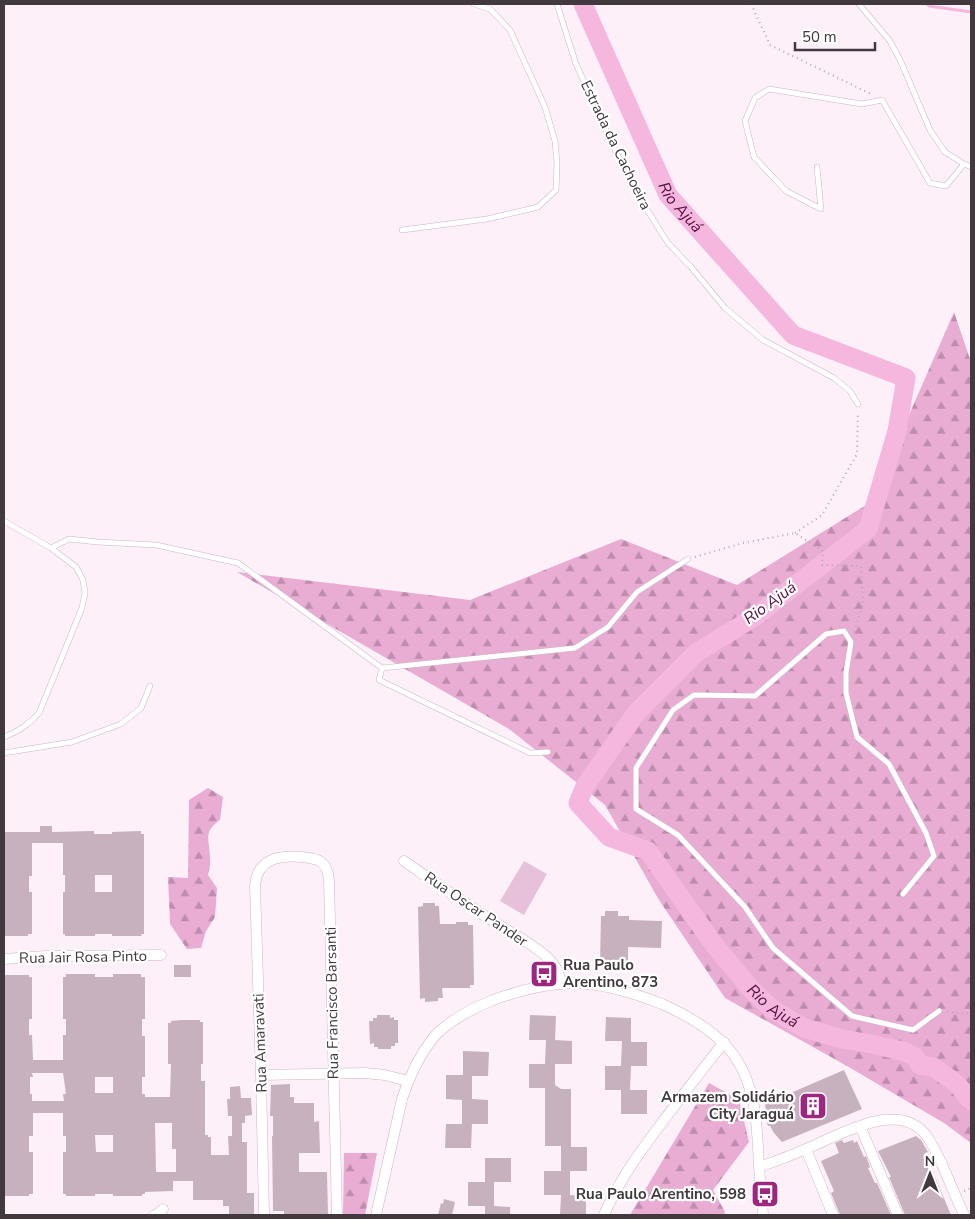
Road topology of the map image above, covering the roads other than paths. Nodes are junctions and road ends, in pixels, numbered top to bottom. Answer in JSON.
{"nodes":[{"id":1,"x":474,"y":4,"type":"edge"},
{"id":2,"x":557,"y":4,"type":"edge"},
{"id":3,"x":859,"y":4,"type":"edge"},
{"id":4,"x":964,"y":164,"type":"junction"},
{"id":5,"x":817,"y":167,"type":"dead end"},
{"id":6,"x":971,"y":167,"type":"edge"},
{"id":7,"x":402,"y":230,"type":"dead end"},
{"id":8,"x":858,"y":404,"type":"road end"},
{"id":9,"x":4,"y":521,"type":"edge"},
{"id":10,"x":51,"y":548,"type":"junction"},
{"id":11,"x":688,"y":559,"type":"road end"},
{"id":12,"x":382,"y":668,"type":"junction"},
{"id":13,"x":150,"y":686,"type":"dead end"},
{"id":14,"x":4,"y":737,"type":"edge"},
{"id":15,"x":548,"y":752,"type":"dead end"},
{"id":16,"x":4,"y":753,"type":"edge"},
{"id":17,"x":404,"y":861,"type":"dead end"},
{"id":18,"x":259,"y":871,"type":"joint"},
{"id":19,"x":903,"y":894,"type":"dead end"},
{"id":20,"x":162,"y":955,"type":"dead end"},
{"id":21,"x":4,"y":959,"type":"edge"},
{"id":22,"x":561,"y":983,"type":"junction"},
{"id":23,"x":939,"y":1011,"type":"road end"},
{"id":24,"x":724,"y":1042,"type":"junction"},
{"id":25,"x":334,"y":1073,"type":"junction"},
{"id":26,"x":261,"y":1075,"type":"junction"},
{"id":27,"x":408,"y":1081,"type":"junction"},
{"id":28,"x":860,"y":1126,"type":"junction"},
{"id":29,"x":806,"y":1150,"type":"junction"},
{"id":30,"x":759,"y":1167,"type":"junction"},
{"id":31,"x":163,"y":1209,"type":"dead end"},
{"id":32,"x":154,"y":1215,"type":"edge"},
{"id":33,"x":264,"y":1215,"type":"edge"},
{"id":34,"x":337,"y":1215,"type":"edge"},
{"id":35,"x":376,"y":1215,"type":"edge"},
{"id":36,"x":604,"y":1215,"type":"edge"},
{"id":37,"x":763,"y":1215,"type":"edge"},
{"id":38,"x":833,"y":1215,"type":"edge"},
{"id":39,"x":898,"y":1215,"type":"edge"},
{"id":40,"x":964,"y":1215,"type":"edge"}],
"edges":[{"from":1,"to":7,"type":"lane"},
{"from":2,"to":8,"type":"lane","name":"Estrada da Cachoeira"},
{"from":3,"to":4,"type":"lane"},
{"from":4,"to":5,"type":"lane"},
{"from":4,"to":6,"type":"lane"},
{"from":9,"to":10,"type":"lane"},
{"from":10,"to":12,"type":"lane"},
{"from":10,"to":14,"type":"lane"},
{"from":11,"to":12,"type":"lane"},
{"from":12,"to":15,"type":"lane"},
{"from":13,"to":16,"type":"lane"},
{"from":17,"to":22,"type":"street","name":"Rua Oscar Pander"},
{"from":18,"to":25,"type":"street","name":"Rua Francisco Barsanti"},
{"from":18,"to":26,"type":"street","name":"Rua Amaravati"},
{"from":19,"to":23,"type":"lane"},
{"from":20,"to":21,"type":"street","name":"Rua Jair Rosa Pinto"},
{"from":22,"to":24,"type":"street"},
{"from":22,"to":27,"type":"street"},
{"from":24,"to":30,"type":"street"},
{"from":24,"to":36,"type":"street"},
{"from":25,"to":26,"type":"street"},
{"from":25,"to":27,"type":"street"},
{"from":25,"to":34,"type":"street","name":"Rua Francisco Barsanti"},
{"from":26,"to":33,"type":"street","name":"Rua Amaravati"},
{"from":27,"to":35,"type":"street"},
{"from":28,"to":29,"type":"street"},
{"from":28,"to":39,"type":"street"},
{"from":28,"to":40,"type":"street"},
{"from":29,"to":30,"type":"street"},
{"from":29,"to":38,"type":"street"},
{"from":30,"to":37,"type":"street"},
{"from":31,"to":32,"type":"street"}]}
